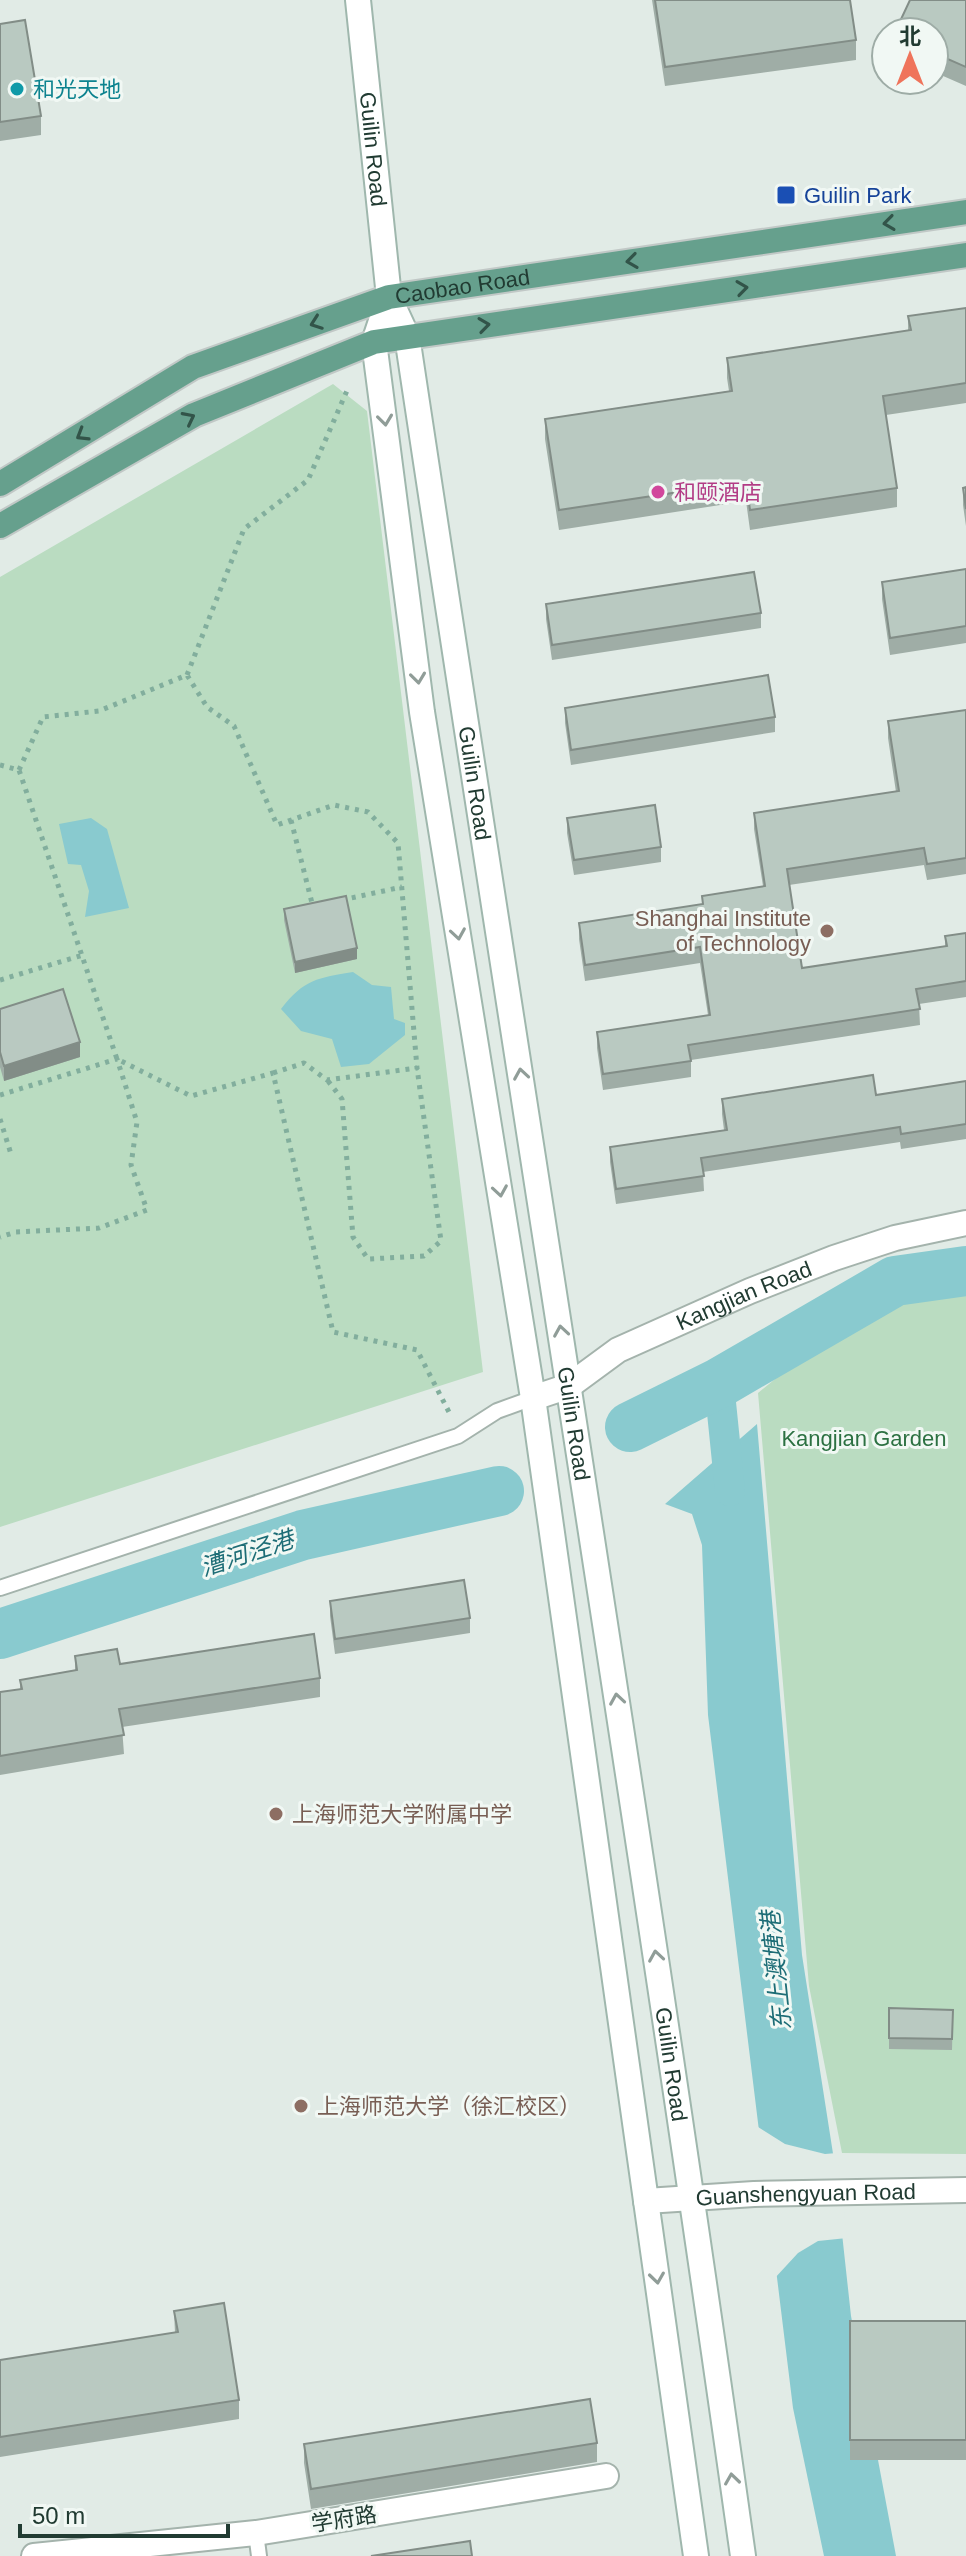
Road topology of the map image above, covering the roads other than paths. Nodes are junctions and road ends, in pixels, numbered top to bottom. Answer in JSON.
{"nodes":[{"id":1,"x":358,"y":0,"type":"edge"},
{"id":2,"x":966,"y":212,"type":"edge"},
{"id":3,"x":966,"y":255,"type":"edge"},
{"id":4,"x":389,"y":297,"type":"junction"},
{"id":5,"x":407,"y":336,"type":"junction"},
{"id":6,"x":374,"y":342,"type":"junction"},
{"id":7,"x":0,"y":484,"type":"edge"},
{"id":8,"x":0,"y":526,"type":"edge"},
{"id":9,"x":966,"y":1223,"type":"edge"},
{"id":10,"x":569,"y":1386,"type":"junction"},
{"id":11,"x":533,"y":1398,"type":"junction"},
{"id":12,"x":0,"y":1588,"type":"edge"},
{"id":13,"x":966,"y":2190,"type":"edge"},
{"id":14,"x":692,"y":2199,"type":"junction"},
{"id":15,"x":646,"y":2201,"type":"junction"},
{"id":16,"x":606,"y":2476,"type":"dead end"},
{"id":17,"x":258,"y":2544,"type":"edge"},
{"id":18,"x":34,"y":2556,"type":"edge"},
{"id":19,"x":696,"y":2556,"type":"edge"},
{"id":20,"x":743,"y":2556,"type":"edge"}],
"edges":[{"from":1,"to":4,"type":"main road","name":"Guilin Road"},
{"from":2,"to":4,"type":"main road","name":"Caobao Road","one_way":true},
{"from":5,"to":3,"type":"main road","name":"Caobao Road","one_way":true},
{"from":4,"to":5,"type":"main road","name":"Guilin Road"},
{"from":4,"to":6,"type":"main road","name":"Guilin Road"},
{"from":4,"to":7,"type":"main road","name":"Caobao Road","one_way":true},
{"from":5,"to":6,"type":"main road","name":"Caobao Road"},
{"from":10,"to":5,"type":"main road","name":"Guilin Road","one_way":true},
{"from":8,"to":6,"type":"main road","name":"Caobao Road","one_way":true},
{"from":6,"to":11,"type":"main road","name":"Guilin Road","one_way":true},
{"from":9,"to":10,"type":"main road","name":"Kangjian Road"},
{"from":10,"to":11,"type":"main road","name":"Kangjian Road"},
{"from":14,"to":10,"type":"main road","name":"Guilin Road","one_way":true},
{"from":11,"to":12,"type":"lane"},
{"from":11,"to":15,"type":"main road","name":"Guilin Road"},
{"from":13,"to":14,"type":"main road","name":"Guanshengyuan Road"},
{"from":14,"to":15,"type":"main road","name":"Guanshengyuan Road"},
{"from":20,"to":14,"type":"main road","name":"Guilin Road","one_way":true},
{"from":15,"to":19,"type":"main road","name":"Guilin Road","one_way":true},
{"from":16,"to":17,"type":"main road","name":"学府路"},
{"from":17,"to":18,"type":"main road","name":"学府路"}]}
